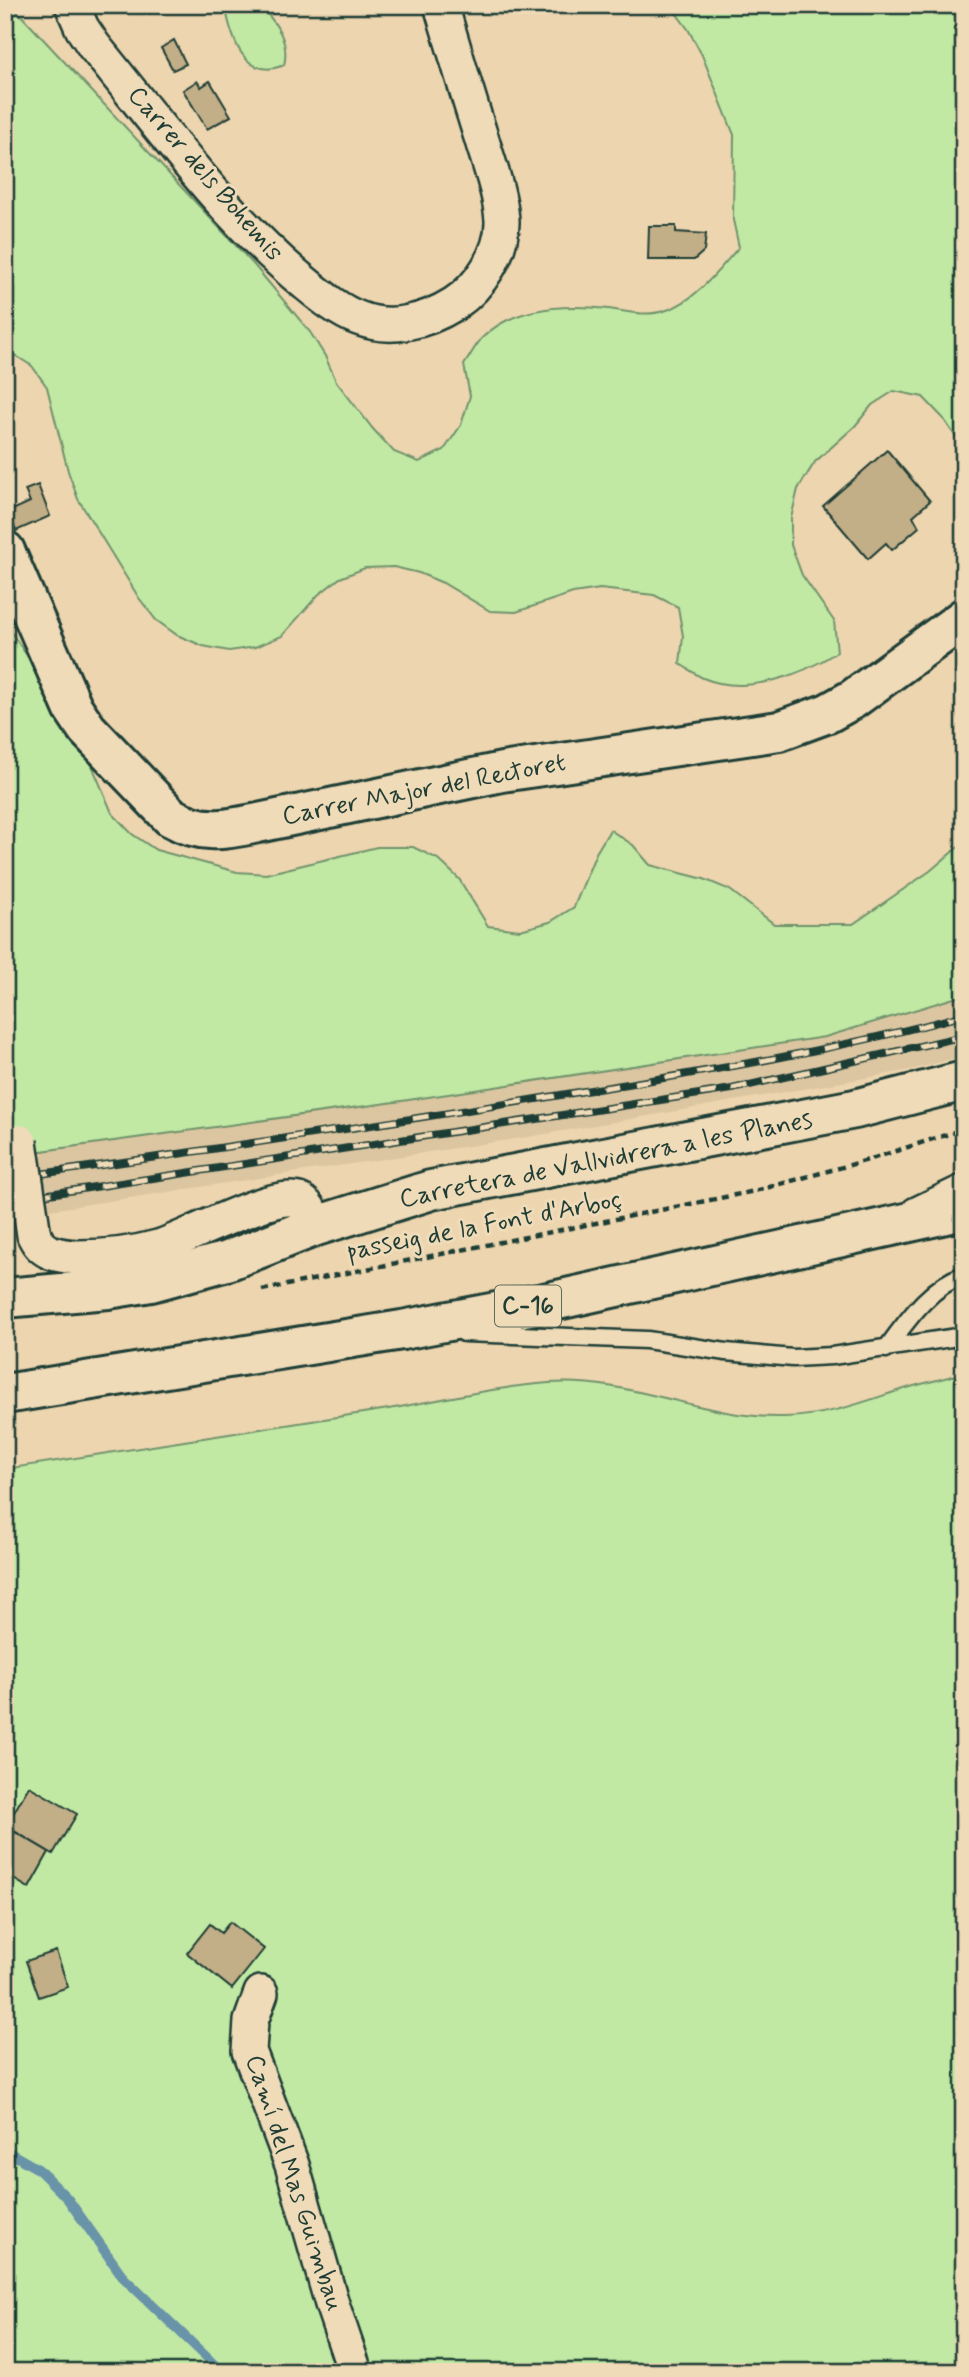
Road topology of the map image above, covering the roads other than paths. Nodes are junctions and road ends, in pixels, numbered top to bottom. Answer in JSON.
{"nodes":[{"id":1,"x":72,"y":5,"type":"edge"},
{"id":2,"x":441,"y":5,"type":"edge"},
{"id":3,"x":5,"y":551,"type":"edge"},
{"id":4,"x":964,"y":618,"type":"edge"},
{"id":5,"x":964,"y":1081,"type":"edge"},
{"id":6,"x":13,"y":1135,"type":"edge"},
{"id":7,"x":964,"y":1182,"type":"edge"},
{"id":8,"x":964,"y":1210,"type":"edge"},
{"id":9,"x":316,"y":1227,"type":"junction"},
{"id":10,"x":852,"y":1235,"type":"junction"},
{"id":11,"x":964,"y":1275,"type":"edge"},
{"id":12,"x":5,"y":1298,"type":"edge"},
{"id":13,"x":402,"y":1330,"type":"junction"},
{"id":14,"x":964,"y":1336,"type":"edge"},
{"id":15,"x":886,"y":1349,"type":"junction"},
{"id":16,"x":5,"y":1394,"type":"edge"},
{"id":17,"x":261,"y":1993,"type":"dead end"},
{"id":18,"x":355,"y":2372,"type":"edge"}],
"edges":[{"from":1,"to":2,"type":"street","name":"Carrer dels Bohemis"},
{"from":3,"to":4,"type":"main road","name":"Carrer Major del Rectoret"},
{"from":5,"to":9,"type":"main road","name":"Carretera de Vallvidrera a les Planes"},
{"from":6,"to":9,"type":"street","bridge":true},
{"from":7,"to":10,"type":"lane"},
{"from":8,"to":10,"type":"main road","number":"C-16"},
{"from":9,"to":12,"type":"main road","name":"Carretera de Vallvidrera a les Planes"},
{"from":10,"to":13,"type":"main road","number":"C-16"},
{"from":11,"to":15,"type":"lane"},
{"from":13,"to":15,"type":"lane"},
{"from":13,"to":16,"type":"main road","number":"C-16"},
{"from":14,"to":15,"type":"lane"},
{"from":17,"to":18,"type":"street","name":"Camí del Mas Guimbau"}]}
